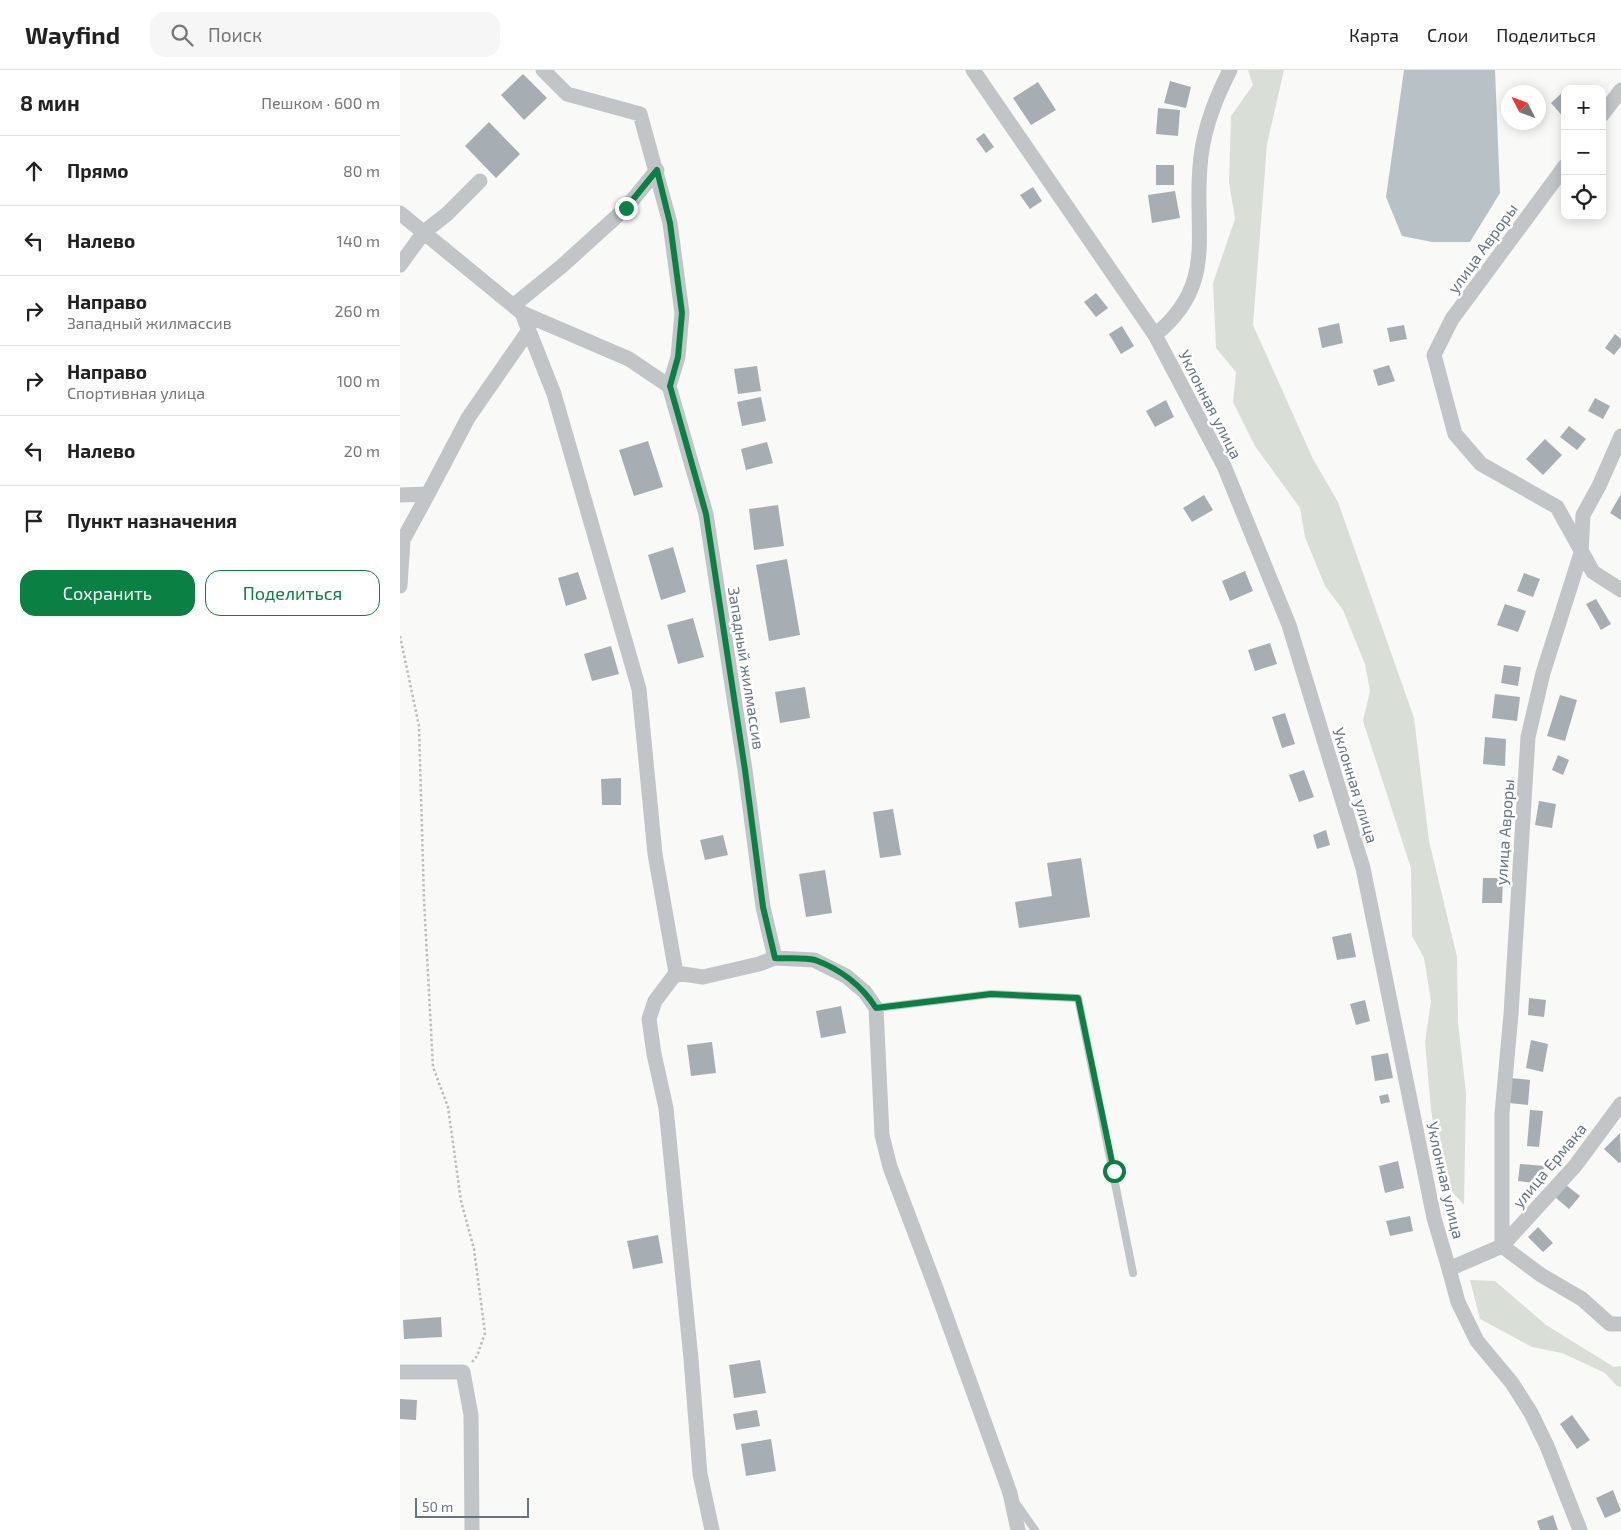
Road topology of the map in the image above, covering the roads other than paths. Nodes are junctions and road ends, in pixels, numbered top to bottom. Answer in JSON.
{"nodes":[{"id":1,"x":543,"y":70,"type":"edge"},
{"id":2,"x":1230,"y":70,"type":"edge"},
{"id":3,"x":976,"y":71,"type":"edge"},
{"id":4,"x":1621,"y":90,"type":"edge"},
{"id":5,"x":1606,"y":110,"type":"edge"},
{"id":6,"x":657,"y":170,"type":"junction"},
{"id":7,"x":1561,"y":171,"type":"edge"},
{"id":8,"x":480,"y":181,"type":"dead end"},
{"id":9,"x":400,"y":213,"type":"edge"},
{"id":10,"x":424,"y":232,"type":"junction"},
{"id":11,"x":400,"y":265,"type":"edge"},
{"id":12,"x":518,"y":309,"type":"junction"},
{"id":13,"x":529,"y":330,"type":"junction"},
{"id":14,"x":1155,"y":335,"type":"junction"},
{"id":15,"x":670,"y":386,"type":"junction"},
{"id":16,"x":1621,"y":436,"type":"edge"},
{"id":17,"x":428,"y":494,"type":"junction"},
{"id":18,"x":400,"y":495,"type":"edge"},
{"id":19,"x":1581,"y":552,"type":"junction"},
{"id":20,"x":400,"y":586,"type":"edge"},
{"id":21,"x":1621,"y":590,"type":"edge"},
{"id":22,"x":775,"y":958,"type":"junction"},
{"id":23,"x":676,"y":973,"type":"junction"},
{"id":24,"x":876,"y":1008,"type":"junction"},
{"id":25,"x":1621,"y":1104,"type":"edge"},
{"id":26,"x":1502,"y":1246,"type":"junction"},
{"id":27,"x":1449,"y":1269,"type":"junction"},
{"id":28,"x":1133,"y":1273,"type":"dead end"},
{"id":29,"x":1621,"y":1324,"type":"edge"},
{"id":30,"x":400,"y":1372,"type":"edge"},
{"id":31,"x":1010,"y":1493,"type":"junction"},
{"id":32,"x":472,"y":1530,"type":"edge"},
{"id":33,"x":712,"y":1530,"type":"edge"},
{"id":34,"x":1018,"y":1530,"type":"edge"},
{"id":35,"x":1035,"y":1530,"type":"edge"},
{"id":36,"x":1580,"y":1530,"type":"edge"}],
"edges":[{"from":1,"to":6,"type":"street"},
{"from":2,"to":14,"type":"street"},
{"from":3,"to":14,"type":"street","name":"Уклонная улица"},
{"from":4,"to":5,"type":"street"},
{"from":6,"to":12,"type":"street"},
{"from":6,"to":15,"type":"street"},
{"from":7,"to":19,"type":"street","name":"улица Авроры"},
{"from":8,"to":10,"type":"street"},
{"from":9,"to":10,"type":"street"},
{"from":10,"to":11,"type":"street"},
{"from":10,"to":12,"type":"street"},
{"from":12,"to":13,"type":"street"},
{"from":12,"to":15,"type":"street"},
{"from":13,"to":17,"type":"street"},
{"from":13,"to":23,"type":"street"},
{"from":14,"to":27,"type":"street","name":"Уклонная улица"},
{"from":15,"to":22,"type":"street","name":"Западный жилмассив"},
{"from":16,"to":19,"type":"street","name":"улица Авроры"},
{"from":17,"to":18,"type":"street"},
{"from":17,"to":20,"type":"street"},
{"from":19,"to":21,"type":"street"},
{"from":19,"to":26,"type":"street","name":"улица Авроры"},
{"from":22,"to":23,"type":"street"},
{"from":22,"to":24,"type":"street"},
{"from":23,"to":33,"type":"street"},
{"from":24,"to":28,"type":"lane"},
{"from":24,"to":31,"type":"street"},
{"from":25,"to":26,"type":"street","name":"улица Ермака"},
{"from":26,"to":27,"type":"street","name":"Уклонная улица"},
{"from":26,"to":29,"type":"street"},
{"from":27,"to":36,"type":"street","name":"Уклонная улица"},
{"from":30,"to":32,"type":"street"},
{"from":31,"to":34,"type":"street"},
{"from":31,"to":35,"type":"lane"}]}
